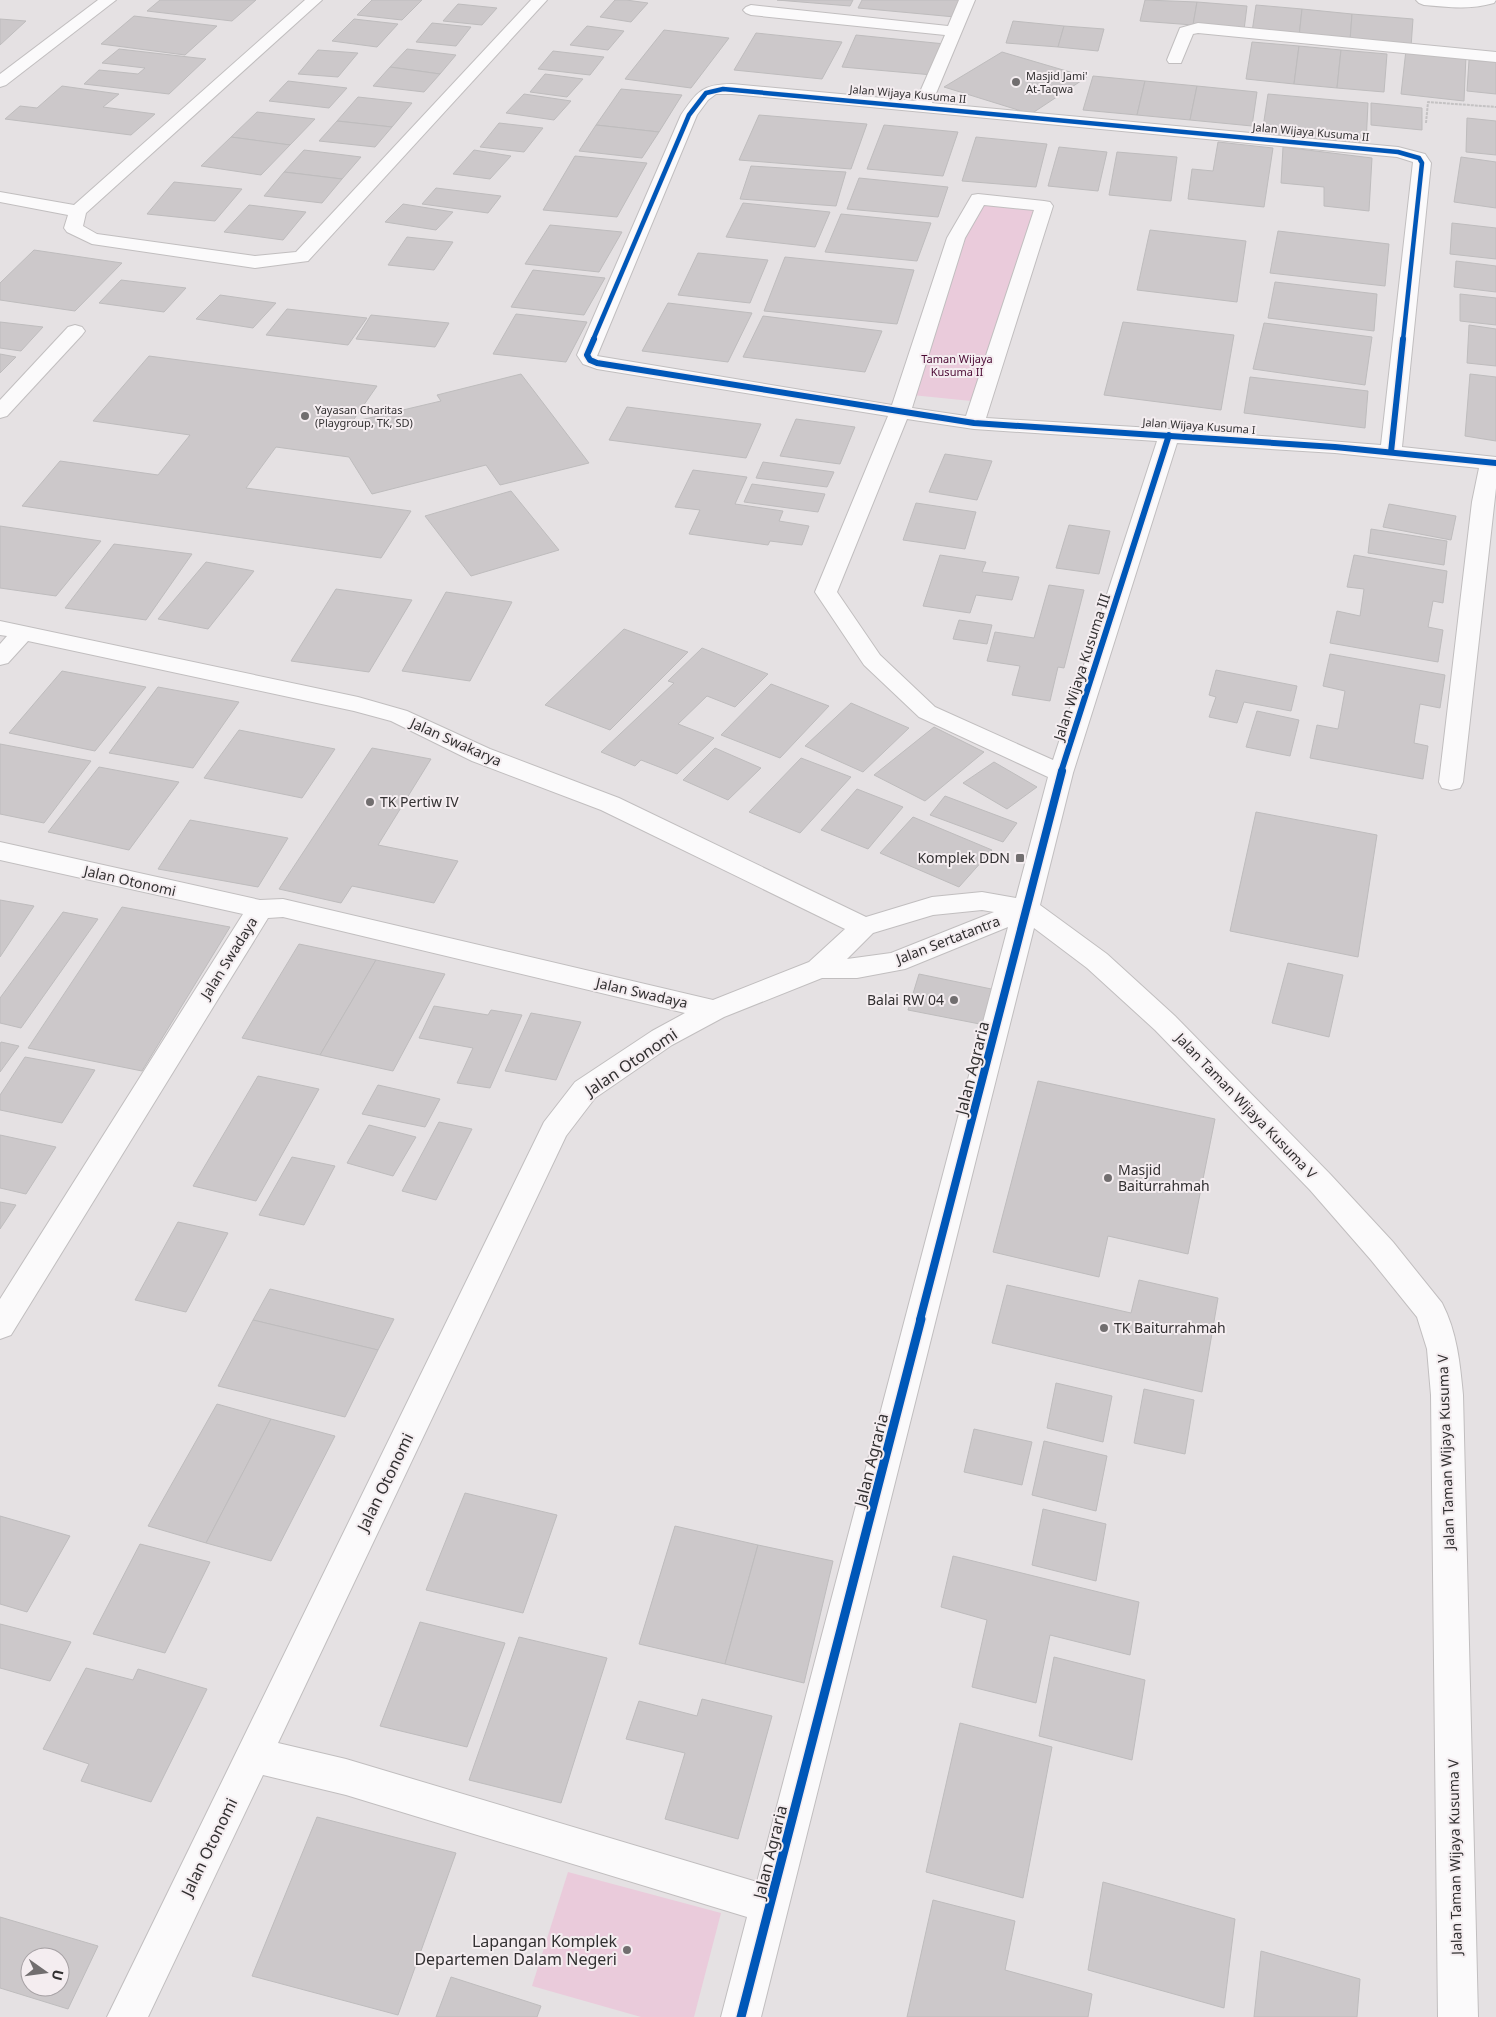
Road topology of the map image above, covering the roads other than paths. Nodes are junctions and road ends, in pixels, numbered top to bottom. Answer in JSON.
{"nodes":[{"id":1,"x":108,"y":0,"type":"edge"},
{"id":2,"x":314,"y":0,"type":"edge"},
{"id":3,"x":539,"y":0,"type":"edge"},
{"id":4,"x":968,"y":0,"type":"edge"},
{"id":5,"x":1424,"y":0,"type":"edge"},
{"id":6,"x":1489,"y":0,"type":"edge"},
{"id":7,"x":751,"y":10,"type":"dead end"},
{"id":8,"x":954,"y":32,"type":"junction"},
{"id":9,"x":1496,"y":57,"type":"edge"},
{"id":10,"x":1176,"y":60,"type":"dead end"},
{"id":11,"x":0,"y":82,"type":"edge"},
{"id":12,"x":922,"y":107,"type":"junction"},
{"id":13,"x":0,"y":197,"type":"edge"},
{"id":14,"x":78,"y":211,"type":"junction"},
{"id":15,"x":75,"y":331,"type":"dead end"},
{"id":16,"x":0,"y":412,"type":"edge"},
{"id":17,"x":900,"y":412,"type":"junction"},
{"id":18,"x":974,"y":422,"type":"junction"},
{"id":19,"x":1169,"y":435,"type":"junction"},
{"id":20,"x":1391,"y":452,"type":"junction"},
{"id":21,"x":1493,"y":463,"type":"edge"},
{"id":22,"x":11,"y":631,"type":"edge"},
{"id":23,"x":0,"y":658,"type":"edge"},
{"id":24,"x":1061,"y":774,"type":"junction"},
{"id":25,"x":1451,"y":782,"type":"dead end"},
{"id":26,"x":0,"y":851,"type":"edge"},
{"id":27,"x":260,"y":909,"type":"junction"},
{"id":28,"x":1026,"y":909,"type":"junction"},
{"id":29,"x":864,"y":927,"type":"junction"},
{"id":30,"x":819,"y":970,"type":"junction"},
{"id":31,"x":714,"y":1010,"type":"junction"},
{"id":32,"x":0,"y":1326,"type":"edge"},
{"id":33,"x":253,"y":1755,"type":"junction"},
{"id":34,"x":771,"y":1905,"type":"junction"},
{"id":35,"x":127,"y":2017,"type":"edge"},
{"id":36,"x":741,"y":2017,"type":"edge"},
{"id":37,"x":1458,"y":2017,"type":"edge"}],
"edges":[{"from":1,"to":11,"type":"street"},
{"from":2,"to":14,"type":"street"},
{"from":3,"to":14,"type":"street"},
{"from":4,"to":8,"type":"street"},
{"from":5,"to":6,"type":"street"},
{"from":7,"to":8,"type":"street"},
{"from":8,"to":12,"type":"street"},
{"from":9,"to":10,"type":"street"},
{"from":12,"to":17,"type":"street","name":"Jalan Wijaya Kusuma II"},
{"from":12,"to":20,"type":"street","name":"Jalan Wijaya Kusuma II"},
{"from":13,"to":14,"type":"street"},
{"from":15,"to":16,"type":"street"},
{"from":17,"to":18,"type":"street","name":"Jalan Wijaya Kusuma I"},
{"from":17,"to":18,"type":"street"},
{"from":17,"to":24,"type":"street"},
{"from":18,"to":19,"type":"street","name":"Jalan Wijaya Kusuma I"},
{"from":19,"to":20,"type":"street","name":"Jalan Wijaya Kusuma I"},
{"from":19,"to":24,"type":"street","name":"Jalan Wijaya Kusuma III"},
{"from":20,"to":21,"type":"street","name":"Jalan Wijaya Kusuma I"},
{"from":21,"to":25,"type":"street"},
{"from":22,"to":23,"type":"street","name":"Jalan Swakarya"},
{"from":22,"to":29,"type":"street","name":"Jalan Swakarya"},
{"from":24,"to":28,"type":"street","name":"Jalan Wijaya Kusuma III"},
{"from":26,"to":27,"type":"street","name":"Jalan Otonomi"},
{"from":27,"to":31,"type":"street","name":"Jalan Swadaya"},
{"from":27,"to":32,"type":"street","name":"Jalan Swadaya"},
{"from":28,"to":29,"type":"street","name":"Jalan Sertatantra"},
{"from":28,"to":30,"type":"street","name":"Jalan Sertatantra"},
{"from":28,"to":34,"type":"street","name":"Jalan Agraria"},
{"from":28,"to":37,"type":"street","name":"Jalan Taman Wijaya Kusuma V"},
{"from":29,"to":30,"type":"street","name":"Jalan Sertatantra"},
{"from":30,"to":31,"type":"street","name":"Jalan Sertatantra"},
{"from":31,"to":33,"type":"street","name":"Jalan Otonomi"},
{"from":33,"to":34,"type":"street"},
{"from":33,"to":35,"type":"street","name":"Jalan Otonomi"},
{"from":34,"to":36,"type":"street","name":"Jalan Agraria"}]}
